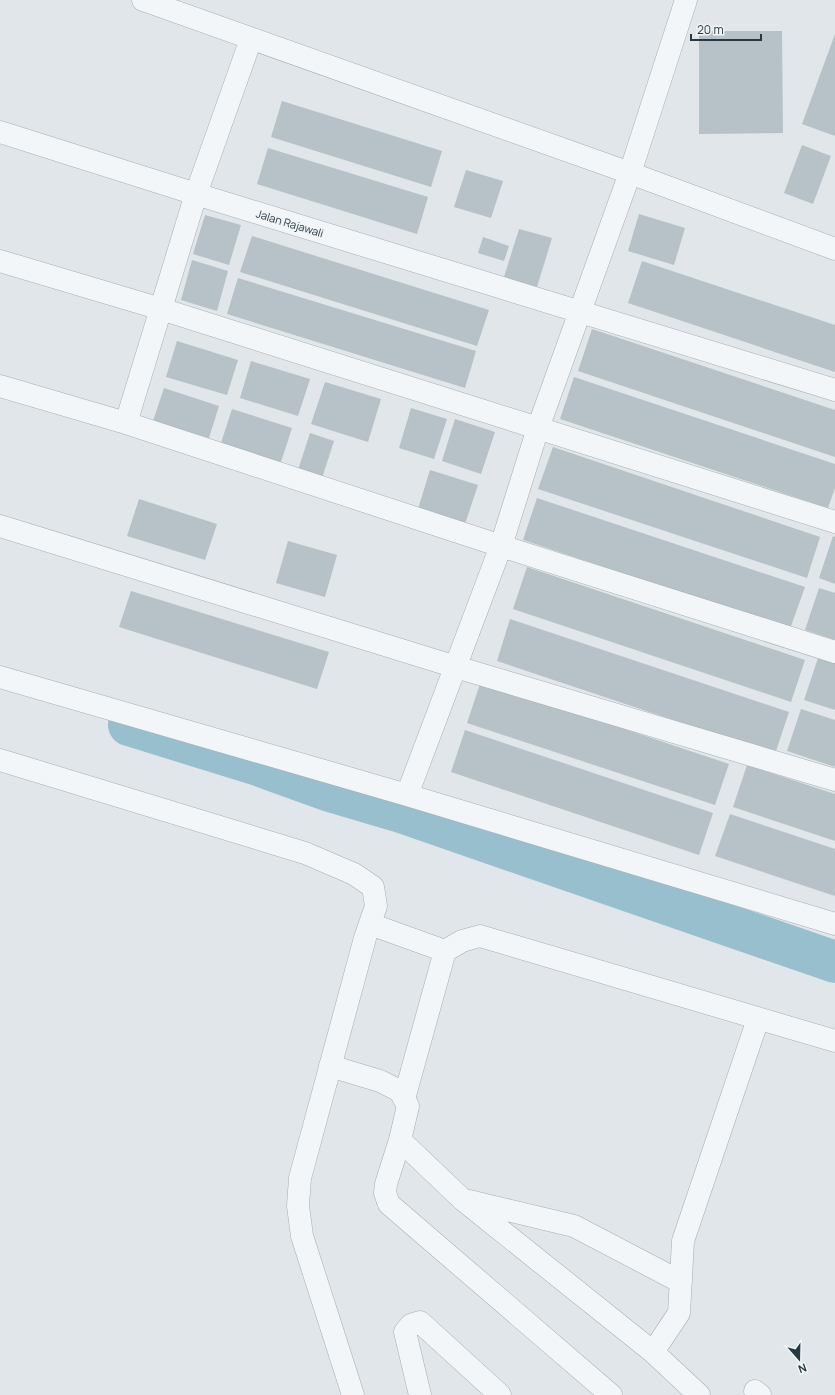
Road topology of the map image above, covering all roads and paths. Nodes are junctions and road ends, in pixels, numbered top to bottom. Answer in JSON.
{"nodes":[{"id":1,"x":143,"y":0,"type":"edge"},
{"id":2,"x":686,"y":0,"type":"edge"},
{"id":3,"x":251,"y":39,"type":"junction"},
{"id":4,"x":0,"y":132,"type":"edge"},
{"id":5,"x":630,"y":174,"type":"junction"},
{"id":6,"x":196,"y":194,"type":"junction"},
{"id":7,"x":835,"y":249,"type":"edge"},
{"id":8,"x":0,"y":261,"type":"edge"},
{"id":9,"x":161,"y":309,"type":"junction"},
{"id":10,"x":580,"y":311,"type":"junction"},
{"id":11,"x":0,"y":386,"type":"edge"},
{"id":12,"x":835,"y":390,"type":"edge"},
{"id":13,"x":126,"y":422,"type":"junction"},
{"id":14,"x":538,"y":428,"type":"junction"},
{"id":15,"x":835,"y":522,"type":"edge"},
{"id":16,"x":0,"y":526,"type":"edge"},
{"id":17,"x":501,"y":546,"type":"junction"},
{"id":18,"x":835,"y":652,"type":"edge"},
{"id":19,"x":456,"y":667,"type":"junction"},
{"id":20,"x":0,"y":677,"type":"edge"},
{"id":21,"x":0,"y":760,"type":"edge"},
{"id":22,"x":835,"y":780,"type":"edge"},
{"id":23,"x":407,"y":795,"type":"junction"},
{"id":24,"x":370,"y":924,"type":"junction"},
{"id":25,"x":835,"y":924,"type":"edge"},
{"id":26,"x":445,"y":951,"type":"junction"},
{"id":27,"x":758,"y":1019,"type":"junction"},
{"id":28,"x":835,"y":1041,"type":"edge"},
{"id":29,"x":346,"y":1070,"type":"junction"},
{"id":30,"x":404,"y":1099,"type":"junction"},
{"id":31,"x":400,"y":1140,"type":"junction"},
{"id":32,"x":463,"y":1200,"type":"junction"},
{"id":33,"x":681,"y":1282,"type":"junction"},
{"id":34,"x":653,"y":1352,"type":"junction"},
{"id":35,"x":420,"y":1394,"type":"edge"},
{"id":36,"x":353,"y":1395,"type":"edge"},
{"id":37,"x":500,"y":1395,"type":"edge"},
{"id":38,"x":611,"y":1395,"type":"edge"},
{"id":39,"x":699,"y":1395,"type":"edge"}],
"edges":[{"from":1,"to":3,"type":"street"},
{"from":2,"to":5,"type":"street"},
{"from":3,"to":5,"type":"street"},
{"from":3,"to":6,"type":"street"},
{"from":4,"to":6,"type":"street","name":"Jalan Rajawali"},
{"from":5,"to":7,"type":"street"},
{"from":5,"to":10,"type":"street"},
{"from":6,"to":9,"type":"street"},
{"from":6,"to":10,"type":"street","name":"Jalan Rajawali"},
{"from":8,"to":9,"type":"street"},
{"from":9,"to":13,"type":"street"},
{"from":9,"to":14,"type":"street"},
{"from":10,"to":12,"type":"street","name":"Jalan Rajawali"},
{"from":10,"to":14,"type":"street"},
{"from":11,"to":13,"type":"street"},
{"from":13,"to":17,"type":"street"},
{"from":14,"to":15,"type":"street"},
{"from":14,"to":17,"type":"street"},
{"from":16,"to":19,"type":"street"},
{"from":17,"to":18,"type":"street"},
{"from":17,"to":19,"type":"street"},
{"from":19,"to":22,"type":"street"},
{"from":19,"to":23,"type":"street"},
{"from":20,"to":23,"type":"street"},
{"from":21,"to":24,"type":"street"},
{"from":23,"to":25,"type":"street"},
{"from":24,"to":26,"type":"street"},
{"from":24,"to":29,"type":"street"},
{"from":26,"to":27,"type":"street"},
{"from":26,"to":30,"type":"street"},
{"from":27,"to":28,"type":"street"},
{"from":27,"to":33,"type":"street"},
{"from":29,"to":30,"type":"street"},
{"from":29,"to":36,"type":"street"},
{"from":30,"to":31,"type":"street"},
{"from":31,"to":32,"type":"street"},
{"from":31,"to":38,"type":"street"},
{"from":32,"to":33,"type":"street"},
{"from":32,"to":34,"type":"street"},
{"from":33,"to":34,"type":"street"},
{"from":34,"to":39,"type":"street"},
{"from":35,"to":37,"type":"street"}]}
